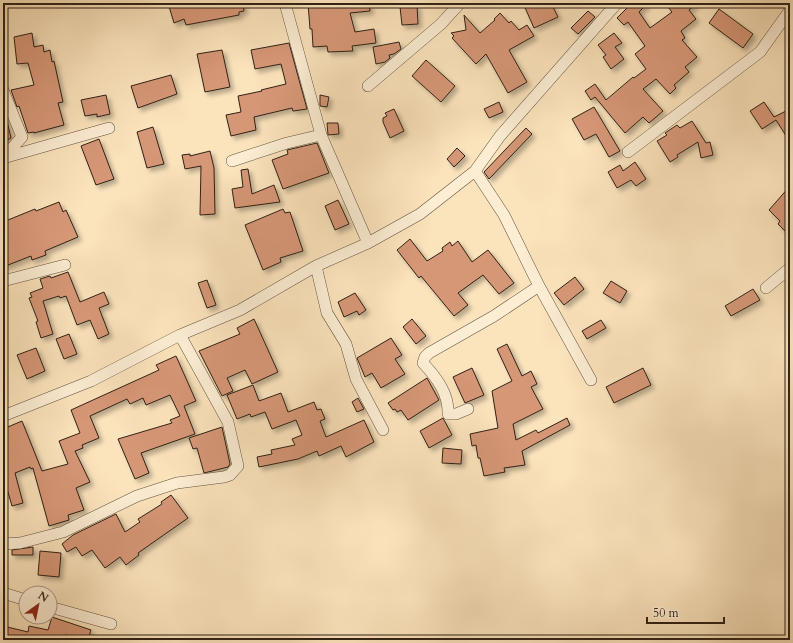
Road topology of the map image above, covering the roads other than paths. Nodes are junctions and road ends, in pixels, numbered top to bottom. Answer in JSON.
{"nodes":[{"id":1,"x":460,"y":3,"type":"edge"},
{"id":2,"x":617,"y":3,"type":"edge"},
{"id":3,"x":286,"y":7,"type":"dead end"},
{"id":4,"x":790,"y":10,"type":"edge"},
{"id":5,"x":368,"y":86,"type":"dead end"},
{"id":6,"x":3,"y":90,"type":"edge"},
{"id":7,"x":108,"y":128,"type":"dead end"},
{"id":8,"x":321,"y":136,"type":"junction"},
{"id":9,"x":628,"y":152,"type":"dead end"},
{"id":10,"x":4,"y":157,"type":"edge"},
{"id":11,"x":232,"y":161,"type":"dead end"},
{"id":12,"x":475,"y":171,"type":"junction"},
{"id":13,"x":368,"y":243,"type":"junction"},
{"id":14,"x":65,"y":264,"type":"dead end"},
{"id":15,"x":316,"y":266,"type":"junction"},
{"id":16,"x":790,"y":268,"type":"edge"},
{"id":17,"x":3,"y":281,"type":"edge"},
{"id":18,"x":540,"y":286,"type":"junction"},
{"id":19,"x":766,"y":288,"type":"dead end"},
{"id":20,"x":180,"y":335,"type":"junction"},
{"id":21,"x":592,"y":380,"type":"dead end"},
{"id":22,"x":468,"y":409,"type":"dead end"},
{"id":23,"x":3,"y":416,"type":"edge"},
{"id":24,"x":384,"y":430,"type":"dead end"},
{"id":25,"x":3,"y":544,"type":"edge"},
{"id":26,"x":3,"y":593,"type":"edge"},
{"id":27,"x":18,"y":598,"type":"edge"},
{"id":28,"x":58,"y":609,"type":"edge"},
{"id":29,"x":112,"y":624,"type":"dead end"}],
"edges":[{"from":1,"to":5,"type":"street"},
{"from":2,"to":12,"type":"street"},
{"from":3,"to":8,"type":"street"},
{"from":4,"to":9,"type":"street"},
{"from":6,"to":10,"type":"street"},
{"from":7,"to":10,"type":"street"},
{"from":8,"to":11,"type":"street"},
{"from":8,"to":13,"type":"street"},
{"from":12,"to":13,"type":"street"},
{"from":12,"to":18,"type":"street"},
{"from":13,"to":15,"type":"street"},
{"from":14,"to":17,"type":"street"},
{"from":15,"to":20,"type":"street"},
{"from":15,"to":24,"type":"street"},
{"from":16,"to":19,"type":"street"},
{"from":18,"to":21,"type":"street"},
{"from":18,"to":22,"type":"street"},
{"from":20,"to":23,"type":"street"},
{"from":20,"to":25,"type":"street"},
{"from":26,"to":27,"type":"street"},
{"from":28,"to":29,"type":"street"}]}
